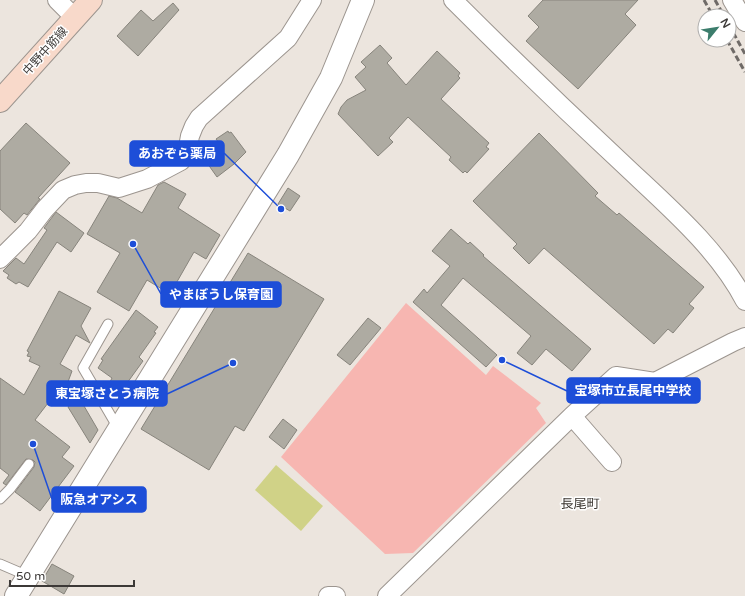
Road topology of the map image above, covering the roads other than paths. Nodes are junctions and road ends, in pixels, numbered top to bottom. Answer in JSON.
{"nodes":[{"id":1,"x":57,"y":0,"type":"edge"},
{"id":2,"x":90,"y":0,"type":"edge"},
{"id":3,"x":312,"y":0,"type":"edge"},
{"id":4,"x":363,"y":0,"type":"edge"},
{"id":5,"x":454,"y":0,"type":"edge"},
{"id":6,"x":732,"y":0,"type":"edge"},
{"id":7,"x":75,"y":18,"type":"junction"},
{"id":8,"x":745,"y":22,"type":"edge"},
{"id":9,"x":0,"y":101,"type":"edge"},
{"id":10,"x":0,"y":259,"type":"edge"},
{"id":11,"x":745,"y":301,"type":"edge"},
{"id":12,"x":108,"y":324,"type":"dead end"},
{"id":13,"x":745,"y":337,"type":"edge"},
{"id":14,"x":572,"y":416,"type":"junction"},
{"id":15,"x":119,"y":430,"type":"junction"},
{"id":16,"x":612,"y":462,"type":"dead end"},
{"id":17,"x":29,"y":464,"type":"dead end"},
{"id":18,"x":0,"y":499,"type":"edge"},
{"id":19,"x":0,"y":564,"type":"edge"},
{"id":20,"x":28,"y":576,"type":"junction"},
{"id":21,"x":16,"y":596,"type":"edge"},
{"id":22,"x":328,"y":596,"type":"edge"},
{"id":23,"x":336,"y":596,"type":"edge"},
{"id":24,"x":387,"y":596,"type":"edge"}],
"edges":[{"from":1,"to":7,"type":"street"},
{"from":2,"to":7,"type":"main road","name":"中野中筋線"},
{"from":3,"to":10,"type":"street"},
{"from":4,"to":15,"type":"street"},
{"from":5,"to":11,"type":"street"},
{"from":6,"to":8,"type":"street"},
{"from":7,"to":9,"type":"main road","name":"中野中筋線"},
{"from":12,"to":15,"type":"lane"},
{"from":13,"to":14,"type":"street"},
{"from":14,"to":16,"type":"street"},
{"from":14,"to":24,"type":"street"},
{"from":15,"to":20,"type":"street"},
{"from":17,"to":18,"type":"lane"},
{"from":19,"to":20,"type":"lane"},
{"from":20,"to":21,"type":"street"},
{"from":22,"to":23,"type":"street"}]}
